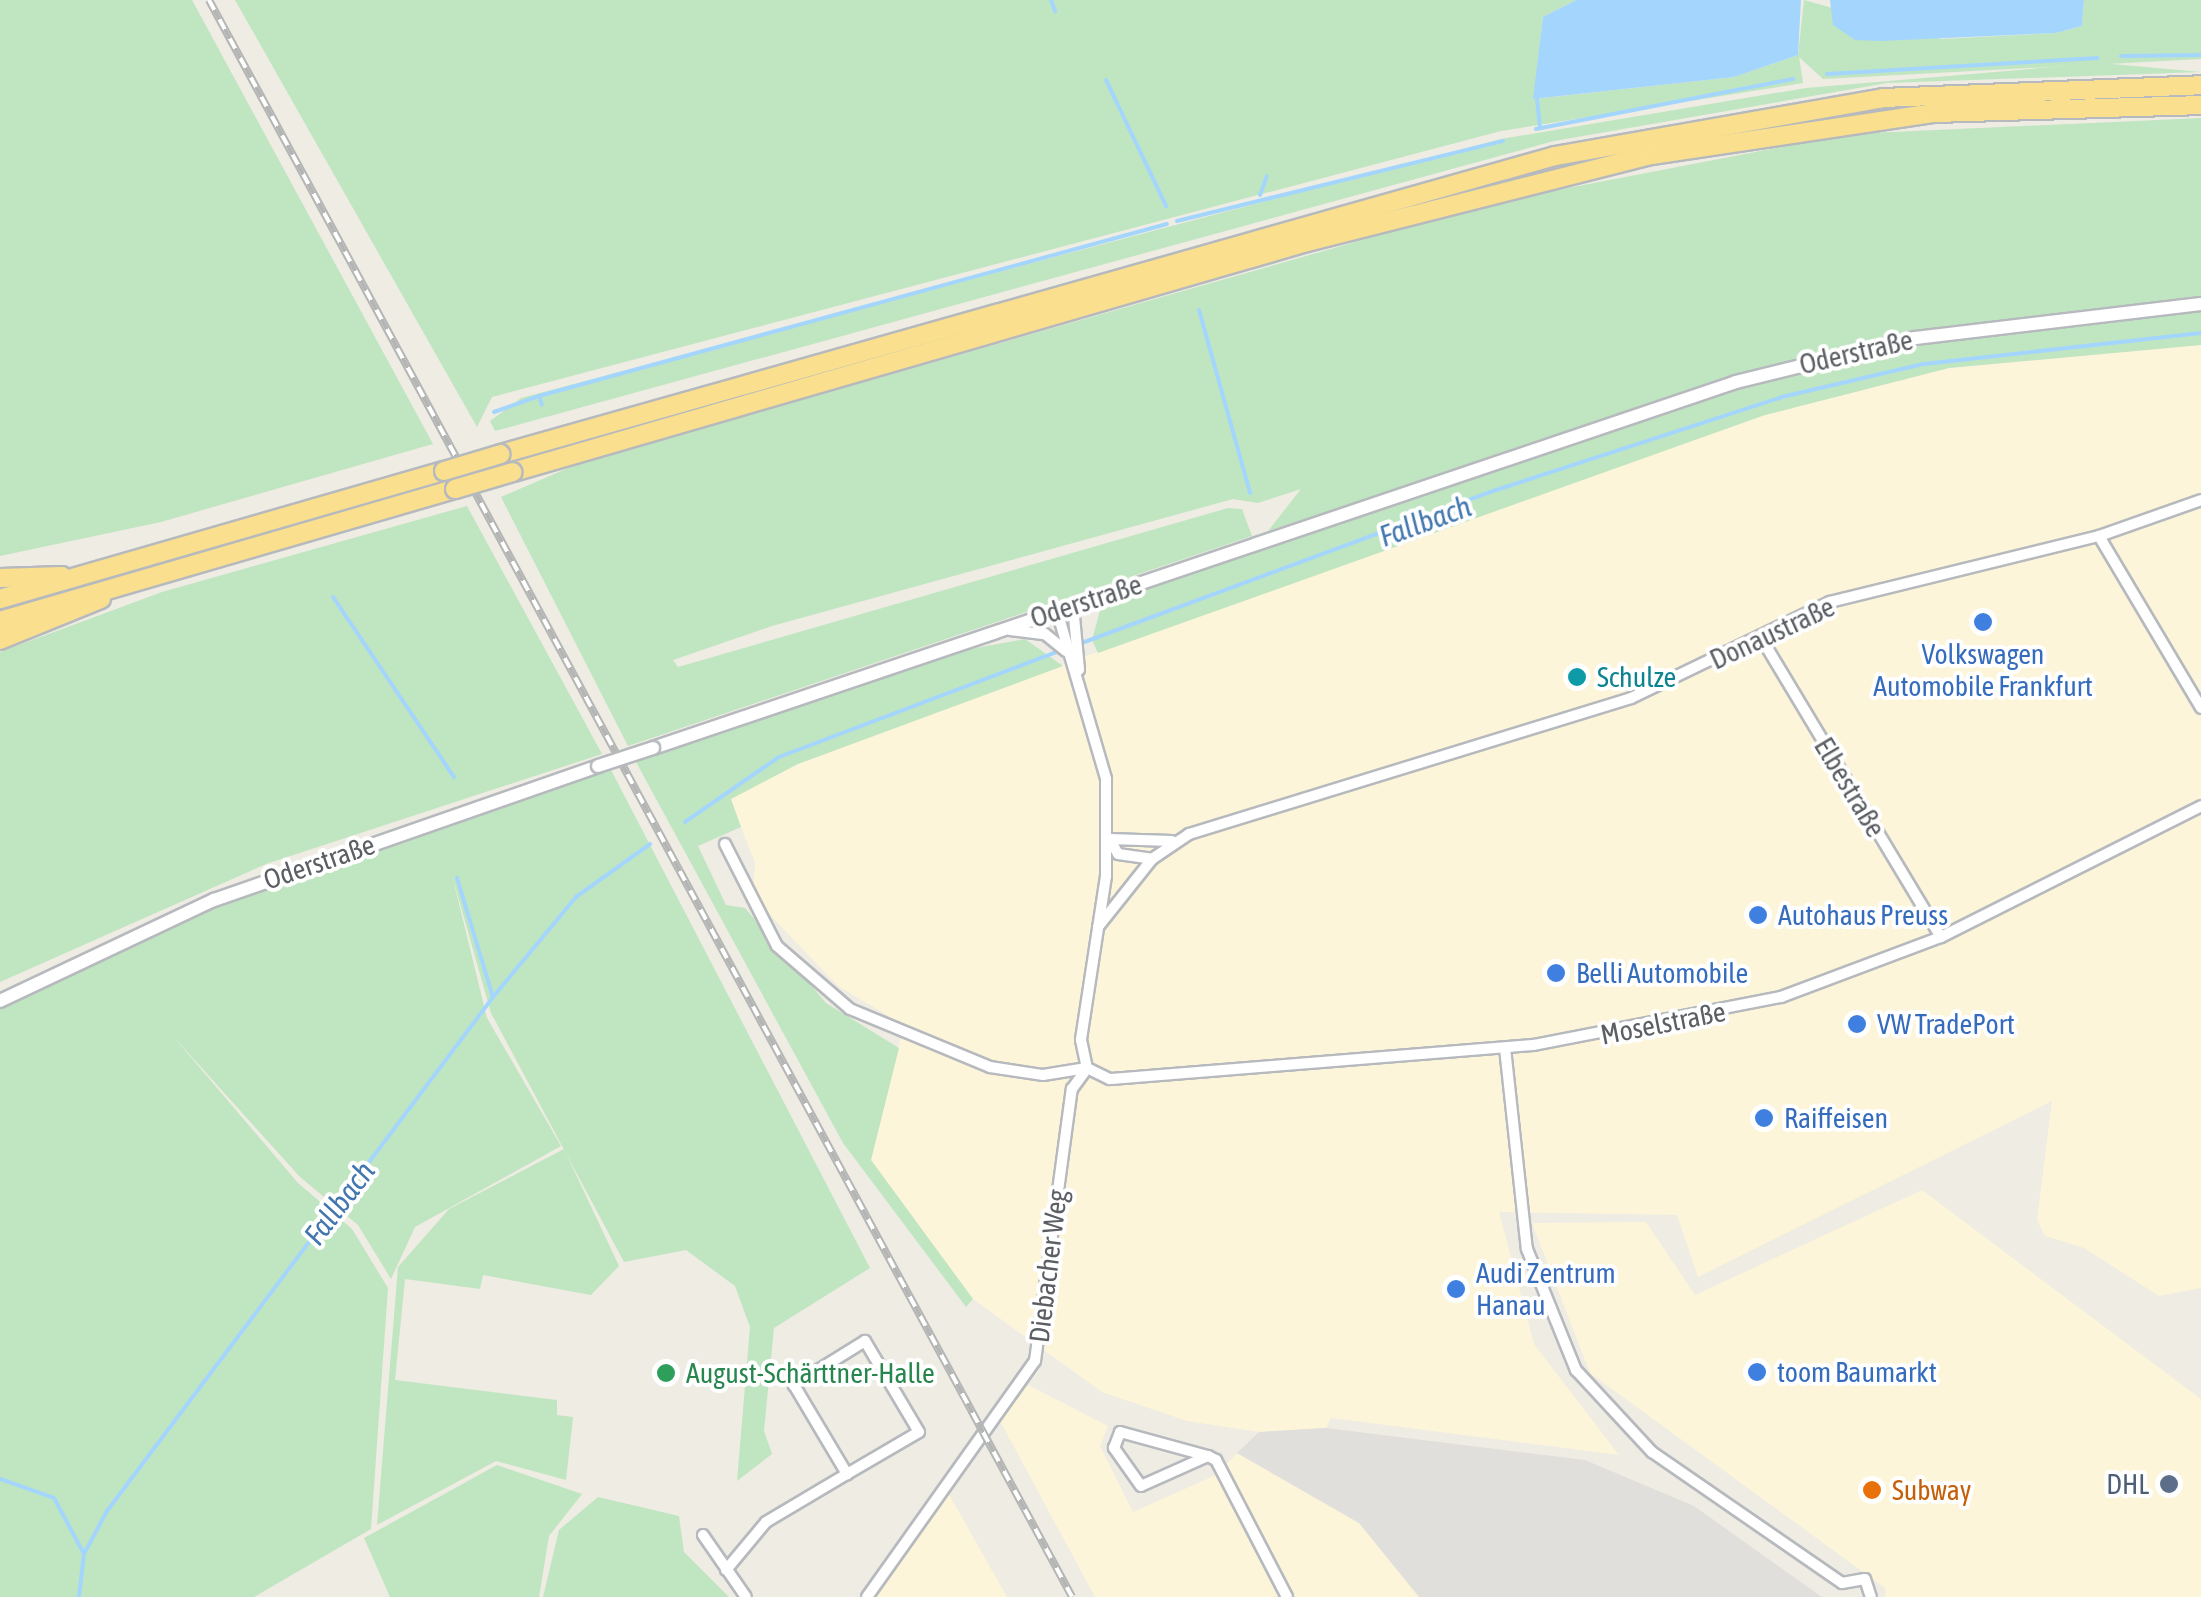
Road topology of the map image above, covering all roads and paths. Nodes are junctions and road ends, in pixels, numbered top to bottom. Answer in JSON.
{"nodes":[{"id":1,"x":2201,"y":85,"type":"edge"},
{"id":2,"x":2201,"y":105,"type":"edge"},
{"id":3,"x":2201,"y":304,"type":"edge"},
{"id":4,"x":2201,"y":500,"type":"edge"},
{"id":5,"x":2099,"y":536,"type":"junction"},
{"id":6,"x":78,"y":576,"type":"junction"},
{"id":7,"x":0,"y":578,"type":"edge"},
{"id":8,"x":138,"y":581,"type":"junction"},
{"id":9,"x":0,"y":599,"type":"edge"},
{"id":10,"x":1073,"y":606,"type":"junction"},
{"id":11,"x":1057,"y":612,"type":"junction"},
{"id":12,"x":0,"y":620,"type":"edge"},
{"id":13,"x":1001,"y":630,"type":"junction"},
{"id":14,"x":1760,"y":636,"type":"junction"},
{"id":15,"x":0,"y":640,"type":"edge"},
{"id":16,"x":1061,"y":640,"type":"junction"},
{"id":17,"x":1074,"y":652,"type":"junction"},
{"id":18,"x":2201,"y":708,"type":"edge"},
{"id":19,"x":2201,"y":806,"type":"edge"},
{"id":20,"x":1109,"y":839,"type":"junction"},
{"id":21,"x":1178,"y":840,"type":"junction"},
{"id":22,"x":726,"y":844,"type":"dead end"},
{"id":23,"x":1152,"y":858,"type":"junction"},
{"id":24,"x":1095,"y":932,"type":"junction"},
{"id":25,"x":1941,"y":937,"type":"junction"},
{"id":26,"x":0,"y":1000,"type":"edge"},
{"id":27,"x":1505,"y":1048,"type":"junction"},
{"id":28,"x":1087,"y":1068,"type":"junction"},
{"id":29,"x":1208,"y":1456,"type":"junction"},
{"id":30,"x":847,"y":1474,"type":"junction"},
{"id":31,"x":703,"y":1534,"type":"dead end"},
{"id":32,"x":726,"y":1570,"type":"junction"},
{"id":33,"x":1842,"y":1583,"type":"junction"},
{"id":34,"x":746,"y":1597,"type":"edge"},
{"id":35,"x":867,"y":1597,"type":"edge"},
{"id":36,"x":1287,"y":1597,"type":"edge"},
{"id":37,"x":1840,"y":1597,"type":"edge"},
{"id":38,"x":1871,"y":1597,"type":"edge"}],
"edges":[{"from":1,"to":6,"type":"highway","bridge":true},
{"from":2,"to":8,"type":"highway","bridge":true},
{"from":3,"to":10,"type":"street","name":"Oderstraße"},
{"from":4,"to":5,"type":"street","name":"Donaustraße"},
{"from":5,"to":14,"type":"street","name":"Donaustraße"},
{"from":5,"to":18,"type":"street"},
{"from":6,"to":7,"type":"highway"},
{"from":6,"to":9,"type":"highway"},
{"from":8,"to":12,"type":"highway"},
{"from":8,"to":15,"type":"highway"},
{"from":10,"to":11,"type":"street","name":"Oderstraße"},
{"from":10,"to":17,"type":"street"},
{"from":11,"to":13,"type":"street","name":"Oderstraße"},
{"from":11,"to":16,"type":"street"},
{"from":13,"to":16,"type":"street"},
{"from":13,"to":26,"type":"street","name":"Oderstraße","bridge":true},
{"from":14,"to":21,"type":"street","name":"Donaustraße"},
{"from":14,"to":25,"type":"street","name":"Elbestraße"},
{"from":16,"to":17,"type":"street"},
{"from":17,"to":20,"type":"street"},
{"from":19,"to":25,"type":"street","name":"Moselstraße"},
{"from":20,"to":21,"type":"street","name":"Donaustraße"},
{"from":20,"to":23,"type":"street"},
{"from":20,"to":24,"type":"street"},
{"from":21,"to":23,"type":"street","name":"Donaustraße"},
{"from":22,"to":28,"type":"street","name":"Moselstraße"},
{"from":23,"to":24,"type":"street","name":"Donaustraße"},
{"from":24,"to":28,"type":"street"},
{"from":25,"to":27,"type":"street","name":"Moselstraße"},
{"from":27,"to":28,"type":"street","name":"Moselstraße"},
{"from":27,"to":33,"type":"street"},
{"from":28,"to":35,"type":"street","name":"Diebacher Weg"},
{"from":29,"to":29,"type":"street"},
{"from":29,"to":36,"type":"street"},
{"from":30,"to":30,"type":"street"},
{"from":30,"to":32,"type":"street"},
{"from":31,"to":32,"type":"street"},
{"from":32,"to":34,"type":"street"},
{"from":33,"to":37,"type":"street"},
{"from":33,"to":38,"type":"street"}]}
